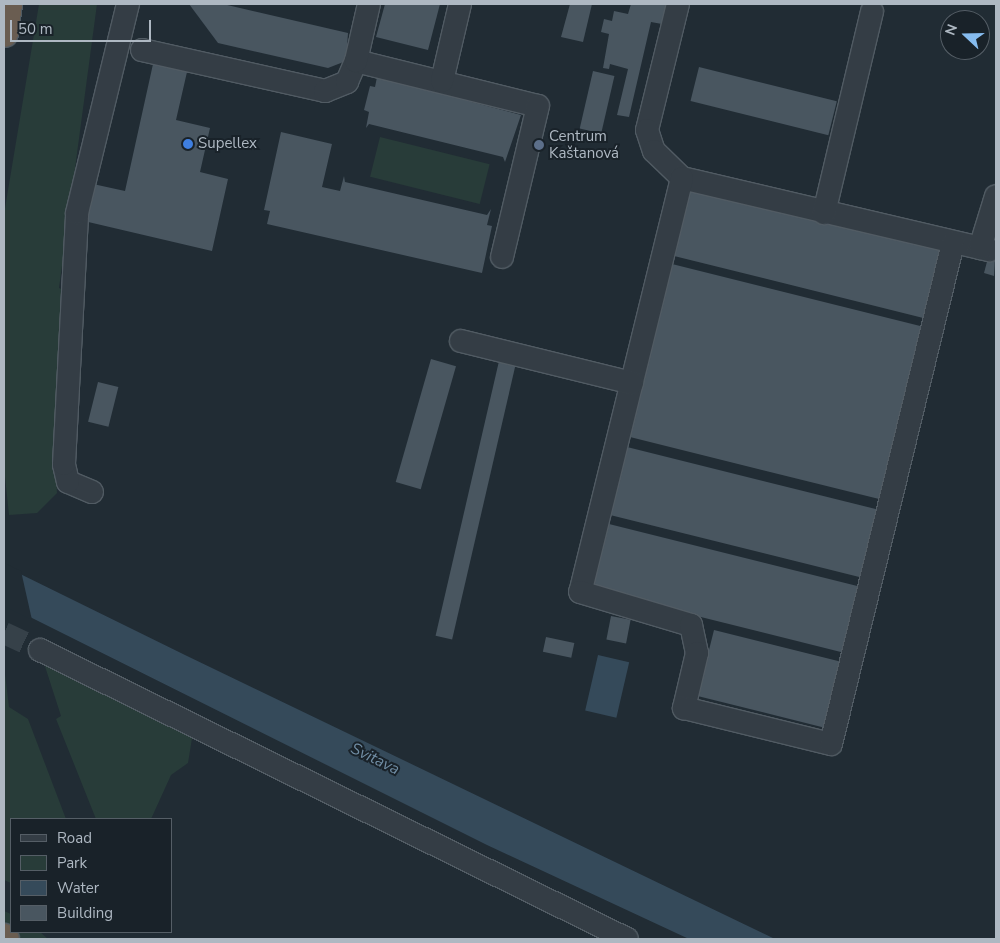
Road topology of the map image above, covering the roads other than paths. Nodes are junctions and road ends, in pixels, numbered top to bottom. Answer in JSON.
{"nodes":[{"id":1,"x":8,"y":4,"type":"edge"},
{"id":2,"x":128,"y":4,"type":"edge"},
{"id":3,"x":369,"y":4,"type":"edge"},
{"id":4,"x":460,"y":4,"type":"edge"},
{"id":5,"x":678,"y":4,"type":"edge"},
{"id":6,"x":872,"y":12,"type":"dead end"},
{"id":7,"x":4,"y":33,"type":"edge"},
{"id":8,"x":142,"y":50,"type":"dead end"},
{"id":9,"x":356,"y":61,"type":"junction"},
{"id":10,"x":442,"y":81,"type":"junction"},
{"id":11,"x":682,"y":178,"type":"junction"},
{"id":12,"x":996,"y":196,"type":"edge"},
{"id":13,"x":824,"y":213,"type":"junction"},
{"id":14,"x":953,"y":243,"type":"junction"},
{"id":15,"x":502,"y":257,"type":"dead end"},
{"id":16,"x":461,"y":341,"type":"dead end"},
{"id":17,"x":632,"y":383,"type":"junction"},
{"id":18,"x":92,"y":492,"type":"dead end"},
{"id":19,"x":40,"y":650,"type":"tunnel mouth"},
{"id":20,"x":626,"y":939,"type":"edge"}],
"edges":[{"from":1,"to":7,"type":"highway"},
{"from":2,"to":18,"type":"lane"},
{"from":3,"to":9,"type":"lane"},
{"from":4,"to":10,"type":"lane"},
{"from":5,"to":11,"type":"lane"},
{"from":6,"to":13,"type":"lane"},
{"from":8,"to":9,"type":"lane"},
{"from":9,"to":10,"type":"lane"},
{"from":10,"to":15,"type":"lane"},
{"from":11,"to":13,"type":"lane"},
{"from":11,"to":17,"type":"lane"},
{"from":12,"to":14,"type":"lane"},
{"from":13,"to":14,"type":"lane"},
{"from":14,"to":17,"type":"lane"},
{"from":16,"to":17,"type":"lane"},
{"from":19,"to":20,"type":"lane"}]}
